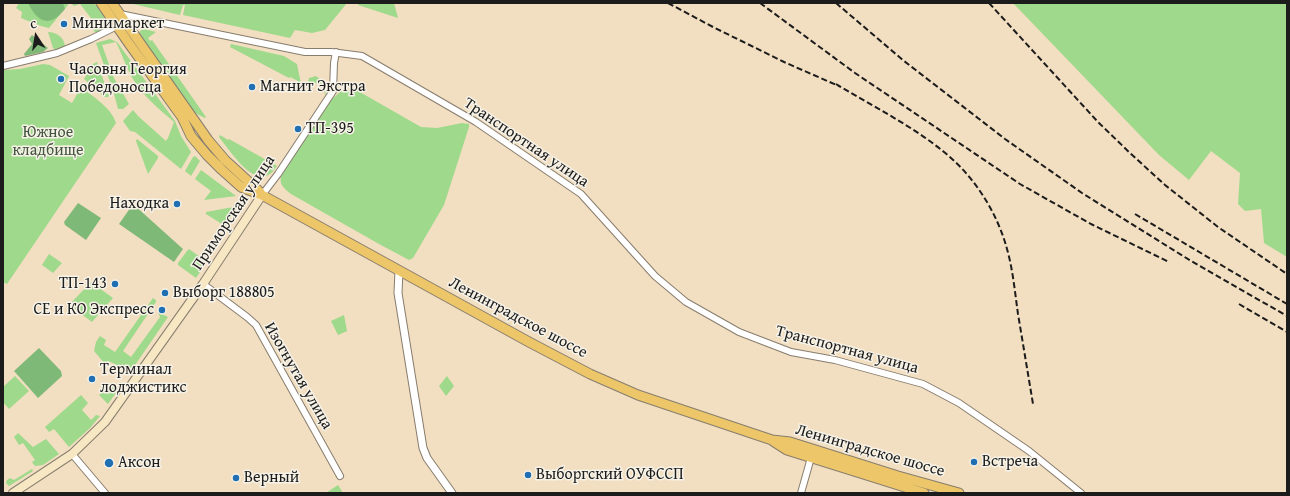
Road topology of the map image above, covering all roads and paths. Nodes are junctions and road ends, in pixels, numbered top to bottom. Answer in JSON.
{"nodes":[{"id":1,"x":101,"y":3,"type":"edge"},
{"id":2,"x":112,"y":3,"type":"edge"},
{"id":3,"x":120,"y":14,"type":"junction"},
{"id":4,"x":117,"y":26,"type":"junction"},
{"id":5,"x":336,"y":52,"type":"junction"},
{"id":6,"x":3,"y":66,"type":"edge"},
{"id":7,"x":262,"y":195,"type":"junction"},
{"id":8,"x":399,"y":270,"type":"junction"},
{"id":9,"x":202,"y":284,"type":"junction"},
{"id":10,"x":812,"y":453,"type":"junction"},
{"id":11,"x":72,"y":454,"type":"junction"},
{"id":12,"x":340,"y":476,"type":"dead end"},
{"id":13,"x":13,"y":493,"type":"edge"},
{"id":14,"x":105,"y":493,"type":"edge"},
{"id":15,"x":452,"y":493,"type":"edge"},
{"id":16,"x":801,"y":493,"type":"edge"},
{"id":17,"x":924,"y":493,"type":"edge"},
{"id":18,"x":959,"y":493,"type":"edge"},
{"id":19,"x":1081,"y":493,"type":"edge"}],
"edges":[{"from":1,"to":4,"type":"main road","name":"Ленинградское шоссе"},
{"from":2,"to":3,"type":"main road","name":"Ленинградское шоссе"},
{"from":3,"to":5,"type":"street","name":"Транспортная улица"},
{"from":3,"to":7,"type":"main road","name":"Ленинградское шоссе"},
{"from":4,"to":6,"type":"street"},
{"from":4,"to":7,"type":"main road","name":"Ленинградское шоссе"},
{"from":5,"to":7,"type":"street","name":"Приморская улица"},
{"from":5,"to":19,"type":"street","name":"Транспортная улица"},
{"from":7,"to":8,"type":"main road","name":"Ленинградское шоссе"},
{"from":7,"to":9,"type":"main road","name":"Приморская улица"},
{"from":8,"to":10,"type":"main road","name":"Ленинградское шоссе"},
{"from":8,"to":15,"type":"street"},
{"from":9,"to":11,"type":"main road","name":"Приморская улица"},
{"from":9,"to":12,"type":"street","name":"Изогнутая улица"},
{"from":10,"to":16,"type":"street"},
{"from":10,"to":17,"type":"main road","name":"Ленинградское шоссе"},
{"from":10,"to":18,"type":"main road","name":"Ленинградское шоссе"},
{"from":11,"to":13,"type":"main road","name":"Приморская улица"},
{"from":11,"to":14,"type":"street"}]}
